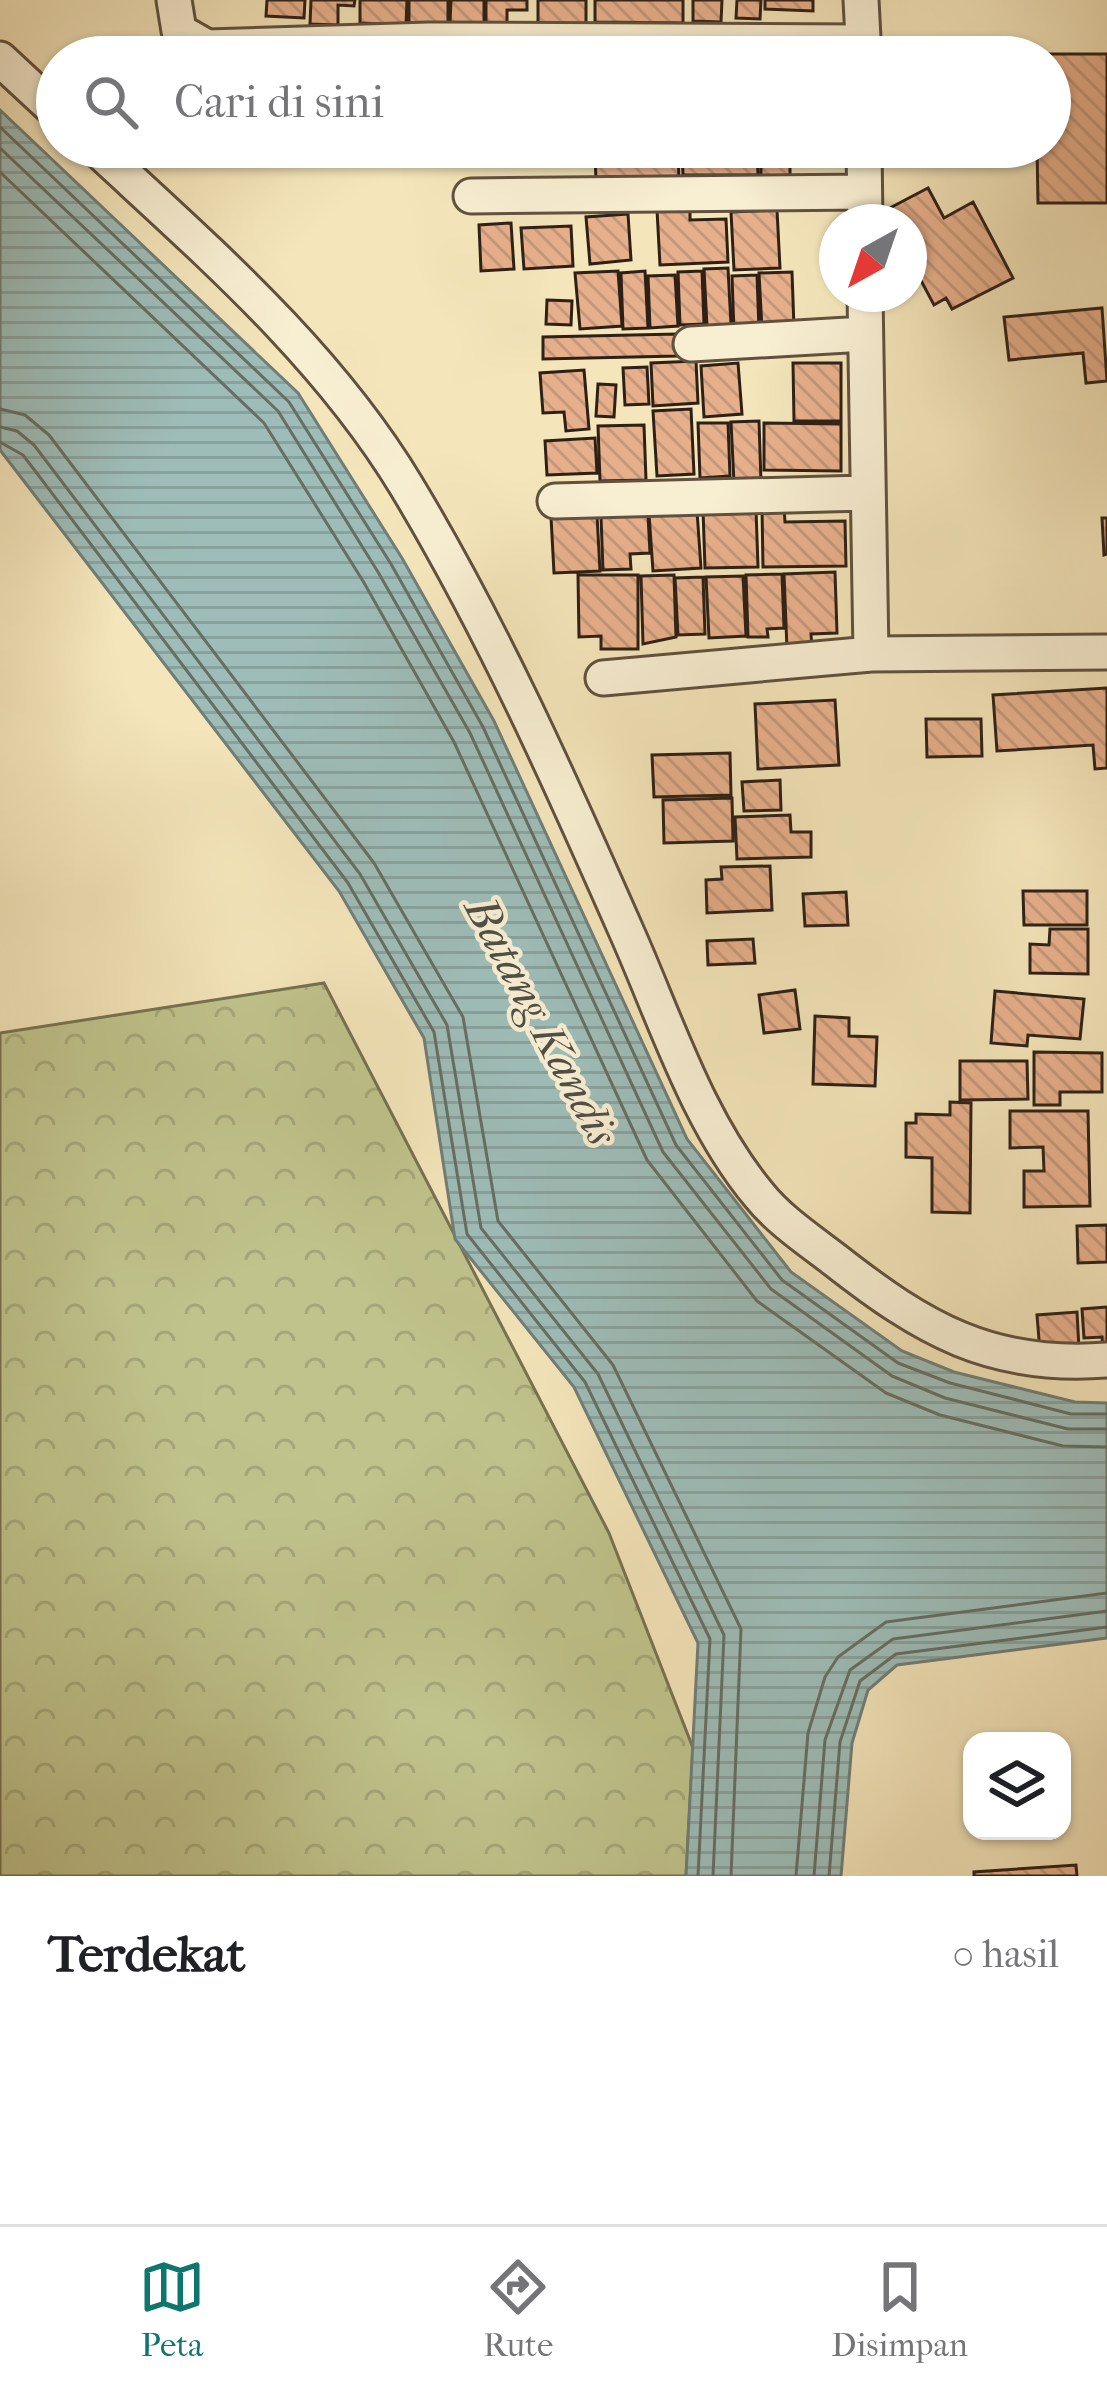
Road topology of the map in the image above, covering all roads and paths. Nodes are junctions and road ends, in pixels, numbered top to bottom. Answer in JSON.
{"nodes":[{"id":1,"x":174,"y":0,"type":"edge"},
{"id":2,"x":860,"y":0,"type":"edge"},
{"id":3,"x":188,"y":36,"type":"edge"},
{"id":4,"x":863,"y":36,"type":"edge"},
{"id":5,"x":0,"y":59,"type":"edge"},
{"id":6,"x":36,"y":92,"type":"edge"},
{"id":7,"x":118,"y":168,"type":"edge"},
{"id":8,"x":864,"y":168,"type":"edge"},
{"id":9,"x":472,"y":196,"type":"dead end"},
{"id":10,"x":864,"y":204,"type":"edge"},
{"id":11,"x":819,"y":206,"type":"edge"},
{"id":12,"x":865,"y":312,"type":"edge"},
{"id":13,"x":866,"y":334,"type":"junction"},
{"id":14,"x":691,"y":344,"type":"dead end"},
{"id":15,"x":865,"y":493,"type":"junction"},
{"id":16,"x":555,"y":501,"type":"dead end"},
{"id":17,"x":1107,"y":652,"type":"edge"},
{"id":18,"x":871,"y":654,"type":"junction"},
{"id":19,"x":604,"y":678,"type":"dead end"},
{"id":20,"x":1107,"y":1360,"type":"edge"}],
"edges":[{"from":1,"to":3,"type":"street"},
{"from":2,"to":4,"type":"street"},
{"from":5,"to":6,"type":"street"},
{"from":7,"to":20,"type":"street"},
{"from":8,"to":10,"type":"street"},
{"from":9,"to":11,"type":"street"},
{"from":12,"to":13,"type":"street"},
{"from":13,"to":14,"type":"street"},
{"from":13,"to":15,"type":"street"},
{"from":15,"to":16,"type":"street"},
{"from":15,"to":18,"type":"street"},
{"from":17,"to":18,"type":"street"},
{"from":18,"to":19,"type":"street"}]}
